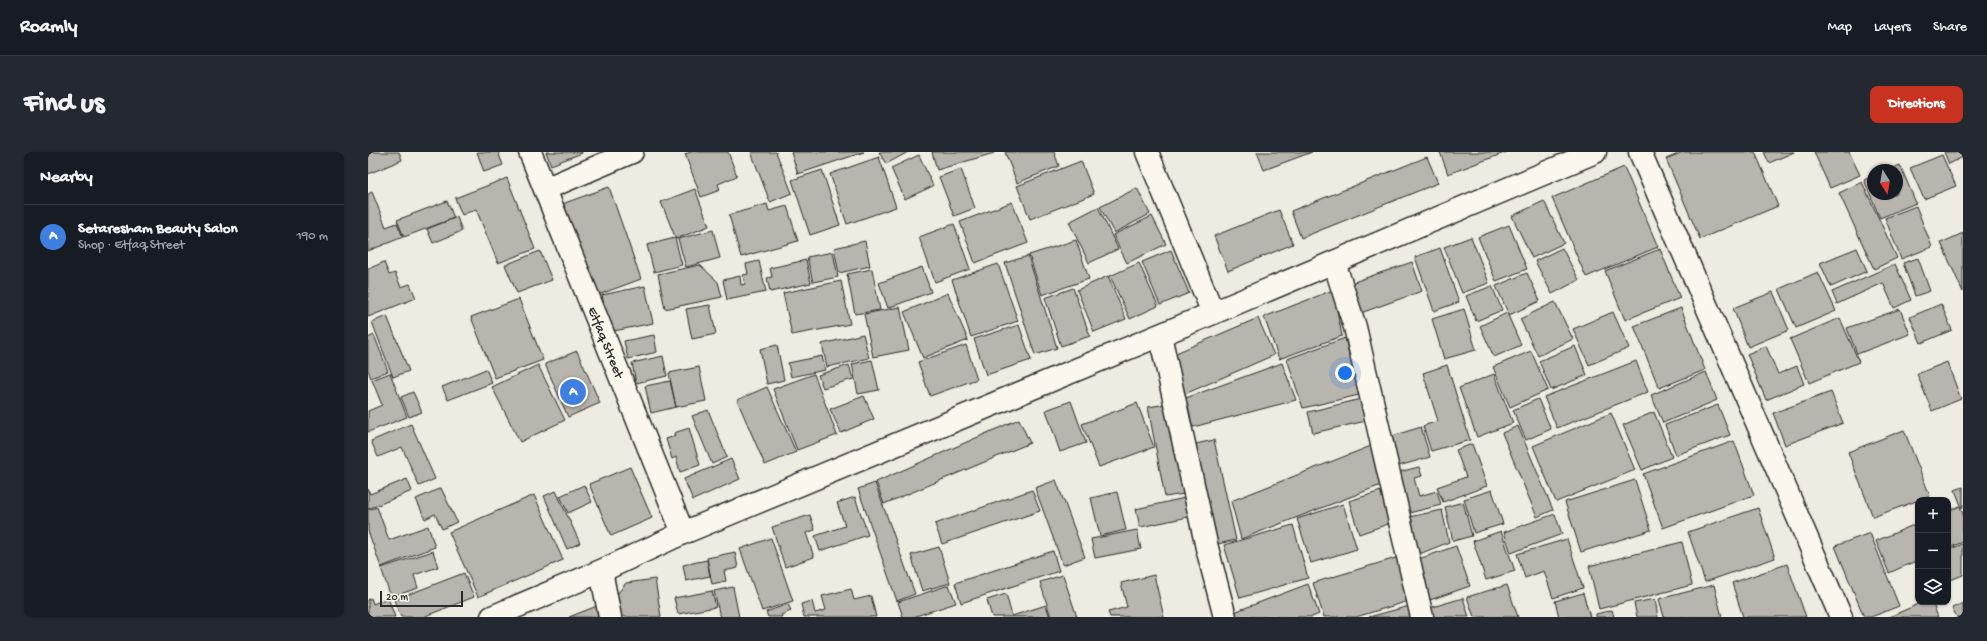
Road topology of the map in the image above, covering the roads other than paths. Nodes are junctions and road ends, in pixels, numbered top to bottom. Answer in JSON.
{"nodes":[{"id":1,"x":530,"y":152,"type":"edge"},
{"id":2,"x":632,"y":152,"type":"edge"},
{"id":3,"x":1147,"y":152,"type":"edge"},
{"id":4,"x":1595,"y":152,"type":"edge"},
{"id":5,"x":1640,"y":152,"type":"edge"},
{"id":6,"x":545,"y":189,"type":"junction"},
{"id":7,"x":1334,"y":262,"type":"junction"},
{"id":8,"x":1213,"y":313,"type":"junction"},
{"id":9,"x":1160,"y":335,"type":"junction"},
{"id":10,"x":683,"y":533,"type":"junction"},
{"id":11,"x":601,"y":571,"type":"junction"},
{"id":12,"x":492,"y":617,"type":"edge"},
{"id":13,"x":610,"y":617,"type":"edge"},
{"id":14,"x":1225,"y":617,"type":"edge"},
{"id":15,"x":1422,"y":617,"type":"edge"},
{"id":16,"x":1841,"y":617,"type":"edge"}],
"edges":[{"from":1,"to":6,"type":"street","name":"Etfaq Street"},
{"from":2,"to":6,"type":"street"},
{"from":3,"to":8,"type":"street"},
{"from":4,"to":7,"type":"street"},
{"from":5,"to":16,"type":"street"},
{"from":6,"to":10,"type":"street","name":"Etfaq Street"},
{"from":7,"to":8,"type":"street"},
{"from":7,"to":15,"type":"street"},
{"from":8,"to":9,"type":"street"},
{"from":9,"to":10,"type":"street"},
{"from":9,"to":14,"type":"street"},
{"from":10,"to":11,"type":"street"},
{"from":11,"to":12,"type":"street"},
{"from":11,"to":13,"type":"street"}]}
